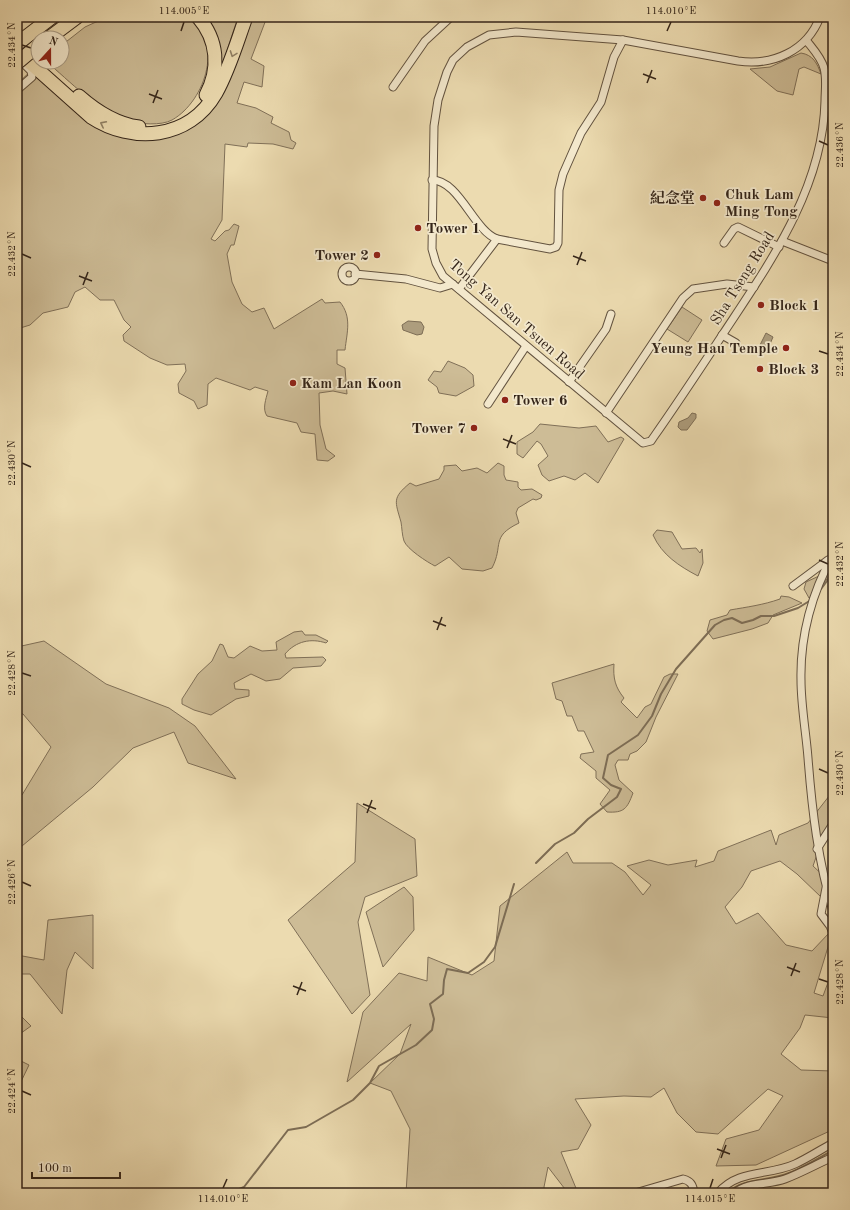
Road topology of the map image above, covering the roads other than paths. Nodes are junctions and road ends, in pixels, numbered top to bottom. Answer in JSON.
{"nodes":[{"id":1,"x":52,"y":17,"type":"edge"},
{"id":2,"x":77,"y":17,"type":"edge"},
{"id":3,"x":88,"y":17,"type":"edge"},
{"id":4,"x":198,"y":17,"type":"edge"},
{"id":5,"x":246,"y":17,"type":"edge"},
{"id":6,"x":450,"y":17,"type":"edge"},
{"id":7,"x":820,"y":17,"type":"edge"},
{"id":8,"x":59,"y":30,"type":"edge"},
{"id":9,"x":62,"y":30,"type":"edge"},
{"id":10,"x":623,"y":40,"type":"junction"},
{"id":11,"x":806,"y":40,"type":"junction"},
{"id":12,"x":17,"y":43,"type":"edge"},
{"id":13,"x":30,"y":50,"type":"edge"},
{"id":14,"x":17,"y":51,"type":"edge"},
{"id":15,"x":17,"y":57,"type":"edge"},
{"id":16,"x":30,"y":58,"type":"edge"},
{"id":17,"x":17,"y":64,"type":"edge"},
{"id":18,"x":54,"y":70,"type":"edge"},
{"id":19,"x":393,"y":87,"type":"dead end"},
{"id":20,"x":17,"y":90,"type":"edge"},
{"id":21,"x":432,"y":180,"type":"junction"},
{"id":22,"x":497,"y":239,"type":"junction"},
{"id":23,"x":724,"y":243,"type":"dead end"},
{"id":24,"x":780,"y":244,"type":"junction"},
{"id":25,"x":833,"y":261,"type":"edge"},
{"id":26,"x":356,"y":274,"type":"dead end"},
{"id":27,"x":456,"y":287,"type":"junction"},
{"id":28,"x":754,"y":287,"type":"junction"},
{"id":29,"x":611,"y":314,"type":"dead end"},
{"id":30,"x":722,"y":335,"type":"junction"},
{"id":31,"x":736,"y":343,"type":"dead end"},
{"id":32,"x":526,"y":346,"type":"junction"},
{"id":33,"x":569,"y":382,"type":"junction"},
{"id":34,"x":488,"y":404,"type":"dead end"},
{"id":35,"x":606,"y":413,"type":"junction"},
{"id":36,"x":643,"y":443,"type":"joint"},
{"id":37,"x":833,"y":554,"type":"edge"},
{"id":38,"x":793,"y":586,"type":"dead end"},
{"id":39,"x":833,"y":824,"type":"edge"},
{"id":40,"x":833,"y":911,"type":"edge"},
{"id":41,"x":833,"y":933,"type":"edge"},
{"id":42,"x":833,"y":1143,"type":"edge"},
{"id":43,"x":833,"y":1157,"type":"edge"},
{"id":44,"x":635,"y":1193,"type":"edge"},
{"id":45,"x":694,"y":1193,"type":"edge"},
{"id":46,"x":718,"y":1193,"type":"edge"},
{"id":47,"x":735,"y":1193,"type":"edge"}],
"edges":[{"from":1,"to":12,"type":"highway","bridge":true},
{"from":2,"to":8,"type":"highway"},
{"from":3,"to":9,"type":"highway"},
{"from":4,"to":18,"type":"highway"},
{"from":5,"to":14,"type":"highway","one_way":true},
{"from":6,"to":19,"type":"street"},
{"from":7,"to":11,"type":"street","name":"Tong Yan San Tsuen Road"},
{"from":10,"to":11,"type":"street","name":"Tong Yan San Tsuen Road"},
{"from":10,"to":21,"type":"street","name":"Tong Yan San Tsuen Road"},
{"from":10,"to":22,"type":"street"},
{"from":11,"to":24,"type":"street","name":"Sha Tseng Road"},
{"from":12,"to":13,"type":"highway"},
{"from":15,"to":20,"type":"street"},
{"from":16,"to":17,"type":"highway","bridge":true},
{"from":21,"to":22,"type":"street"},
{"from":21,"to":27,"type":"street","name":"Tong Yan San Tsuen Road"},
{"from":22,"to":27,"type":"street"},
{"from":23,"to":24,"type":"street"},
{"from":24,"to":25,"type":"street"},
{"from":24,"to":28,"type":"street","name":"Sha Tseng Road"},
{"from":26,"to":27,"type":"street"},
{"from":27,"to":32,"type":"street","name":"Tong Yan San Tsuen Road"},
{"from":28,"to":30,"type":"street","name":"Sha Tseng Road"},
{"from":28,"to":35,"type":"street"},
{"from":29,"to":33,"type":"street"},
{"from":30,"to":31,"type":"street"},
{"from":30,"to":36,"type":"street","name":"Sha Tseng Road"},
{"from":32,"to":33,"type":"street","name":"Tong Yan San Tsuen Road"},
{"from":32,"to":34,"type":"street"},
{"from":33,"to":35,"type":"street","name":"Tong Yan San Tsuen Road"},
{"from":35,"to":36,"type":"street","name":"Tong Yan San Tsuen Road"},
{"from":37,"to":38,"type":"street"},
{"from":37,"to":40,"type":"street"},
{"from":39,"to":41,"type":"street"},
{"from":42,"to":46,"type":"street"},
{"from":43,"to":47,"type":"street"},
{"from":44,"to":45,"type":"street"}]}
